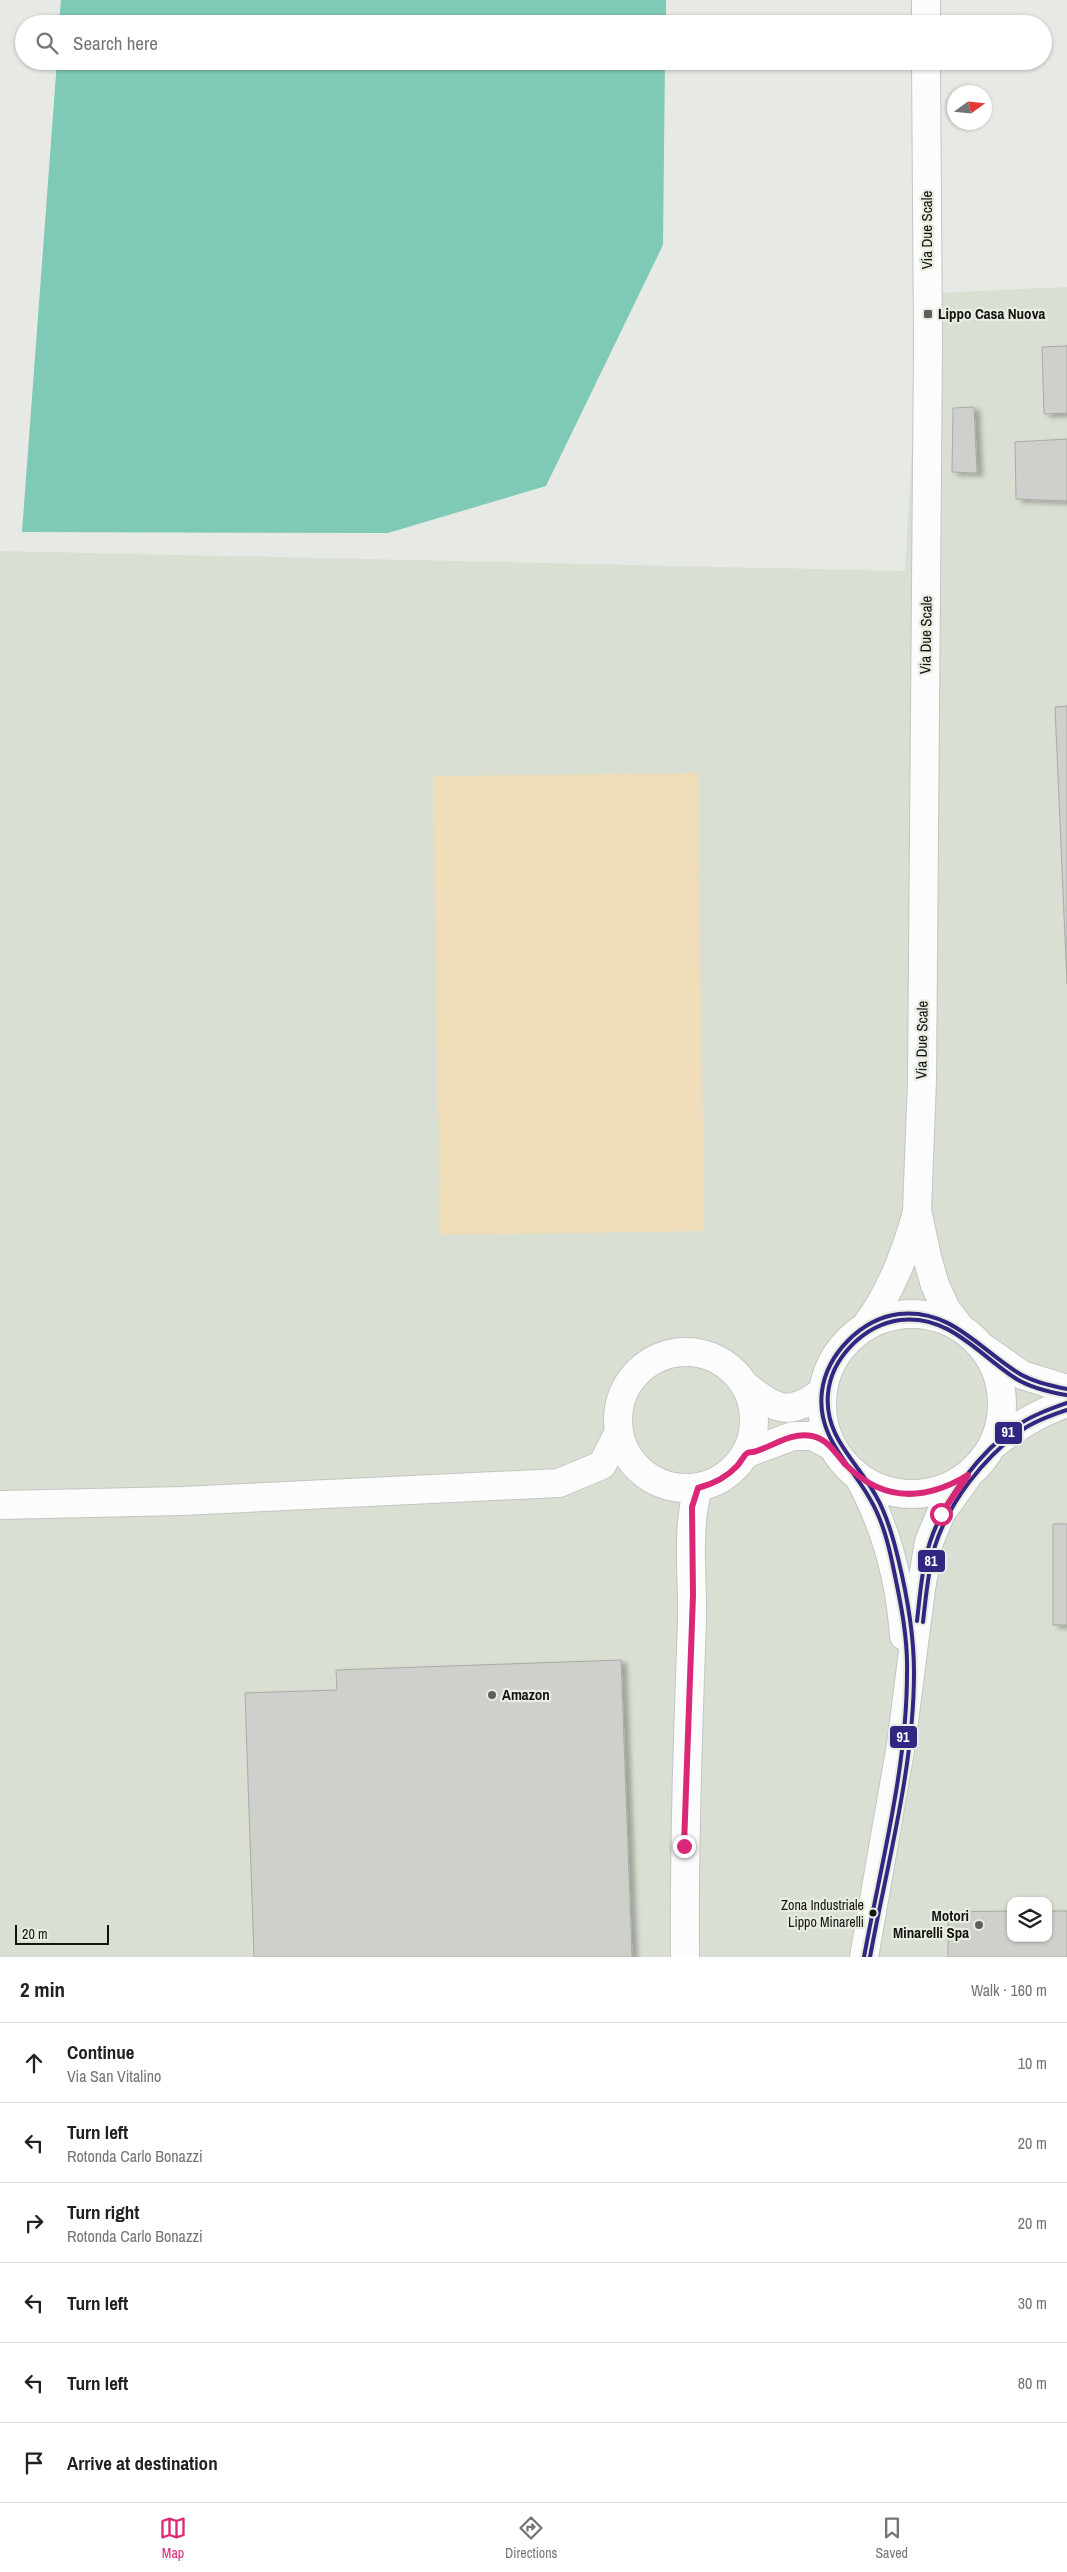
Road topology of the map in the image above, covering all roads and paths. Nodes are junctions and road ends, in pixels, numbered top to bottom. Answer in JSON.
{"nodes":[{"id":1,"x":926,"y":0,"type":"edge"},
{"id":2,"x":926,"y":15,"type":"edge"},
{"id":3,"x":926,"y":70,"type":"edge"},
{"id":4,"x":918,"y":1210,"type":"junction"},
{"id":5,"x":866,"y":1326,"type":"junction"},
{"id":6,"x":959,"y":1326,"type":"junction"},
{"id":7,"x":982,"y":1347,"type":"junction"},
{"id":8,"x":746,"y":1386,"type":"junction"},
{"id":9,"x":1067,"y":1389,"type":"edge"},
{"id":10,"x":822,"y":1392,"type":"junction"},
{"id":11,"x":1067,"y":1403,"type":"edge"},
{"id":12,"x":619,"y":1432,"type":"junction"},
{"id":13,"x":992,"y":1446,"type":"junction"},
{"id":14,"x":833,"y":1447,"type":"junction"},
{"id":15,"x":747,"y":1453,"type":"junction"},
{"id":16,"x":968,"y":1475,"type":"junction"},
{"id":17,"x":858,"y":1476,"type":"junction"},
{"id":18,"x":698,"y":1488,"type":"junction"},
{"id":19,"x":0,"y":1505,"type":"edge"},
{"id":20,"x":907,"y":1684,"type":"junction"},
{"id":21,"x":685,"y":1957,"type":"edge"},
{"id":22,"x":864,"y":1957,"type":"edge"}],
"edges":[{"from":1,"to":2,"type":"street"},
{"from":3,"to":4,"type":"street","name":"Via Due Scale"},
{"from":4,"to":5,"type":"street","name":"Via Due Scale"},
{"from":4,"to":6,"type":"street","name":"Via Due Scale"},
{"from":5,"to":6,"type":"street"},
{"from":5,"to":10,"type":"street"},
{"from":6,"to":7,"type":"street"},
{"from":7,"to":9,"type":"street"},
{"from":7,"to":13,"type":"street"},
{"from":8,"to":10,"type":"street"},
{"from":8,"to":12,"type":"street"},
{"from":8,"to":15,"type":"street"},
{"from":10,"to":14,"type":"street"},
{"from":11,"to":13,"type":"street"},
{"from":12,"to":18,"type":"street"},
{"from":12,"to":19,"type":"street"},
{"from":13,"to":16,"type":"street"},
{"from":14,"to":15,"type":"street"},
{"from":14,"to":17,"type":"street"},
{"from":15,"to":18,"type":"street"},
{"from":16,"to":17,"type":"street"},
{"from":16,"to":20,"type":"street"},
{"from":17,"to":20,"type":"street"},
{"from":18,"to":21,"type":"street"},
{"from":20,"to":22,"type":"street"}]}
